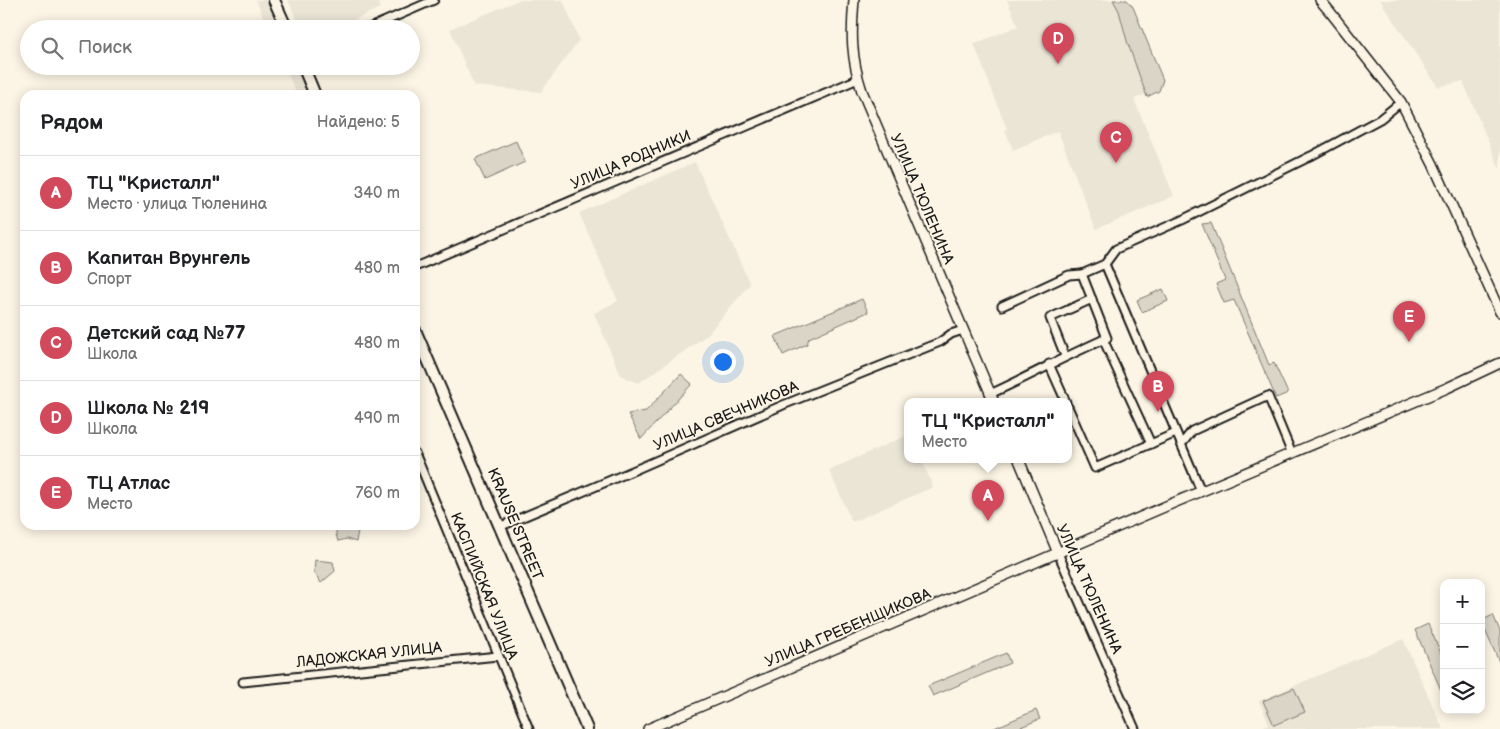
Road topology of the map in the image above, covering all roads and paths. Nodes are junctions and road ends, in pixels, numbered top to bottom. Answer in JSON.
{"nodes":[{"id":1,"x":274,"y":0,"type":"edge"},
{"id":2,"x":434,"y":0,"type":"edge"},
{"id":3,"x":854,"y":0,"type":"edge"},
{"id":4,"x":1320,"y":0,"type":"edge"},
{"id":5,"x":283,"y":20,"type":"edge"},
{"id":6,"x":388,"y":20,"type":"edge"},
{"id":7,"x":307,"y":75,"type":"edge"},
{"id":8,"x":858,"y":79,"type":"junction"},
{"id":9,"x":313,"y":90,"type":"edge"},
{"id":10,"x":1401,"y":102,"type":"junction"},
{"id":11,"x":1105,"y":264,"type":"junction"},
{"id":12,"x":420,"y":265,"type":"edge"},
{"id":13,"x":1082,"y":274,"type":"junction"},
{"id":14,"x":1092,"y":300,"type":"junction"},
{"id":15,"x":1002,"y":306,"type":"dead end"},
{"id":16,"x":1500,"y":312,"type":"edge"},
{"id":17,"x":963,"y":330,"type":"junction"},
{"id":18,"x":1104,"y":339,"type":"junction"},
{"id":19,"x":420,"y":342,"type":"edge"},
{"id":20,"x":1066,"y":356,"type":"junction"},
{"id":21,"x":1500,"y":363,"type":"edge"},
{"id":22,"x":1049,"y":364,"type":"junction"},
{"id":23,"x":992,"y":398,"type":"edge"},
{"id":24,"x":1064,"y":398,"type":"edge"},
{"id":25,"x":1072,"y":416,"type":"edge"},
{"id":26,"x":1176,"y":433,"type":"junction"},
{"id":27,"x":1184,"y":442,"type":"dead end"},
{"id":28,"x":1150,"y":444,"type":"junction"},
{"id":29,"x":1292,"y":454,"type":"junction"},
{"id":30,"x":1020,"y":463,"type":"edge"},
{"id":31,"x":420,"y":465,"type":"edge"},
{"id":32,"x":1201,"y":492,"type":"junction"},
{"id":33,"x":499,"y":527,"type":"junction"},
{"id":34,"x":1058,"y":552,"type":"junction"},
{"id":35,"x":498,"y":656,"type":"junction"},
{"id":36,"x":243,"y":682,"type":"dead end"},
{"id":37,"x":529,"y":729,"type":"edge"},
{"id":38,"x":587,"y":729,"type":"edge"},
{"id":39,"x":648,"y":729,"type":"edge"},
{"id":40,"x":1136,"y":729,"type":"edge"}],
"edges":[{"from":1,"to":5,"type":"main road"},
{"from":2,"to":6,"type":"street"},
{"from":3,"to":8,"type":"street","name":"УЛИЦА ТЮЛЕНИНА"},
{"from":4,"to":10,"type":"street"},
{"from":7,"to":9,"type":"main road"},
{"from":8,"to":12,"type":"street","name":"УЛИЦА РОДНИКИ"},
{"from":8,"to":17,"type":"street","name":"УЛИЦА ТЮЛЕНИНА"},
{"from":10,"to":11,"type":"street"},
{"from":10,"to":16,"type":"street"},
{"from":11,"to":13,"type":"street"},
{"from":11,"to":26,"type":"street"},
{"from":13,"to":14,"type":"street"},
{"from":13,"to":15,"type":"street"},
{"from":14,"to":18,"type":"street"},
{"from":14,"to":20,"type":"street"},
{"from":17,"to":23,"type":"street","name":"УЛИЦА ТЮЛЕНИНА"},
{"from":17,"to":33,"type":"street","name":"УЛИЦА СВЕЧНИКОВА"},
{"from":18,"to":20,"type":"street"},
{"from":18,"to":28,"type":"street"},
{"from":19,"to":33,"type":"main road","name":"KRAUSE STREET"},
{"from":20,"to":22,"type":"street"},
{"from":21,"to":29,"type":"street","name":"УЛИЦА ГРЕБЕНЩИКОВА"},
{"from":22,"to":23,"type":"street"},
{"from":22,"to":24,"type":"street"},
{"from":25,"to":28,"type":"street"},
{"from":26,"to":28,"type":"street"},
{"from":26,"to":32,"type":"street"},
{"from":27,"to":29,"type":"street"},
{"from":29,"to":32,"type":"street","name":"УЛИЦА ГРЕБЕНЩИКОВА"},
{"from":30,"to":34,"type":"street","name":"УЛИЦА ТЮЛЕНИНА"},
{"from":31,"to":35,"type":"street","name":"КАСПИЙСКАЯ УЛИЦА"},
{"from":32,"to":34,"type":"street","name":"УЛИЦА ГРЕБЕНЩИКОВА"},
{"from":33,"to":38,"type":"main road","name":"KRAUSE STREET"},
{"from":34,"to":39,"type":"street","name":"УЛИЦА ГРЕБЕНЩИКОВА"},
{"from":34,"to":40,"type":"street","name":"УЛИЦА ТЮЛЕНИНА"},
{"from":35,"to":36,"type":"street","name":"ЛАДОЖСКАЯ УЛИЦА"},
{"from":35,"to":37,"type":"street","name":"КАСПИЙСКАЯ УЛИЦА"}]}
